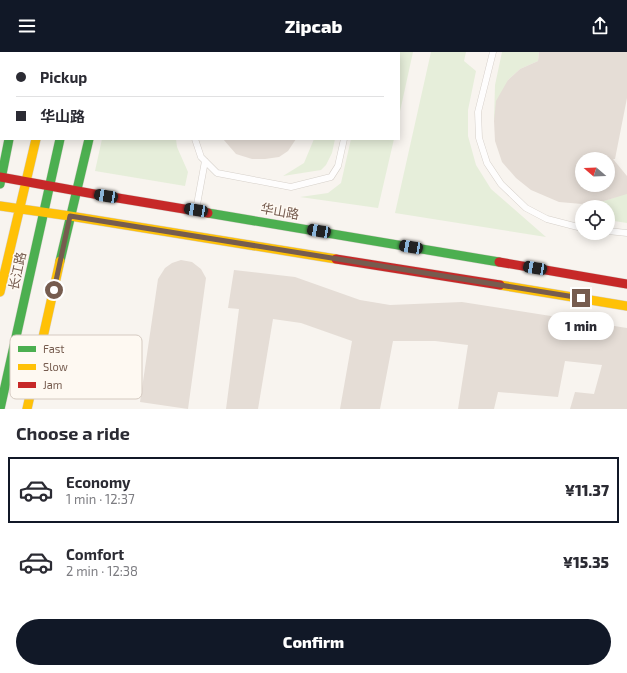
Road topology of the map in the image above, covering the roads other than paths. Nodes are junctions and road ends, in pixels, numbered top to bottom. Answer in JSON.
{"nodes":[{"id":1,"x":493,"y":52,"type":"edge"},
{"id":2,"x":10,"y":140,"type":"edge"},
{"id":3,"x":36,"y":140,"type":"edge"},
{"id":4,"x":60,"y":140,"type":"edge"},
{"id":5,"x":89,"y":140,"type":"edge"},
{"id":6,"x":195,"y":140,"type":"edge"},
{"id":7,"x":344,"y":140,"type":"edge"},
{"id":8,"x":205,"y":161,"type":"junction"},
{"id":9,"x":0,"y":180,"type":"edge"},
{"id":10,"x":25,"y":181,"type":"junction"},
{"id":11,"x":49,"y":186,"type":"junction"},
{"id":12,"x":77,"y":191,"type":"junction"},
{"id":13,"x":0,"y":206,"type":"edge"},
{"id":14,"x":19,"y":208,"type":"junction"},
{"id":15,"x":196,"y":210,"type":"junction"},
{"id":16,"x":44,"y":212,"type":"junction"},
{"id":17,"x":70,"y":216,"type":"junction"},
{"id":18,"x":575,"y":226,"type":"edge"},
{"id":19,"x":615,"y":232,"type":"edge"},
{"id":20,"x":627,"y":233,"type":"edge"},
{"id":21,"x":627,"y":284,"type":"edge"},
{"id":22,"x":0,"y":292,"type":"edge"},
{"id":23,"x":627,"y":306,"type":"edge"},
{"id":24,"x":17,"y":335,"type":"edge"},
{"id":25,"x":43,"y":335,"type":"edge"},
{"id":26,"x":10,"y":364,"type":"edge"},
{"id":27,"x":29,"y":399,"type":"edge"},
{"id":28,"x":0,"y":409,"type":"edge"},
{"id":29,"x":27,"y":409,"type":"edge"}],
"edges":[{"from":1,"to":18,"type":"lane"},
{"from":2,"to":9,"type":"main road"},
{"from":3,"to":10,"type":"main road","name":"长江路"},
{"from":4,"to":11,"type":"main road","name":"长江路"},
{"from":5,"to":12,"type":"main road"},
{"from":6,"to":8,"type":"lane"},
{"from":7,"to":8,"type":"lane"},
{"from":8,"to":15,"type":"lane"},
{"from":9,"to":10,"type":"main road","name":"华山路"},
{"from":10,"to":11,"type":"main road","name":"华山路"},
{"from":10,"to":14,"type":"main road","name":"长江路"},
{"from":11,"to":12,"type":"main road","name":"华山路"},
{"from":11,"to":16,"type":"main road","name":"长江路"},
{"from":12,"to":15,"type":"main road","name":"华山路"},
{"from":12,"to":17,"type":"main road"},
{"from":13,"to":14,"type":"main road"},
{"from":14,"to":16,"type":"main road"},
{"from":14,"to":22,"type":"main road","name":"长江路"},
{"from":15,"to":21,"type":"main road","name":"华山路"},
{"from":16,"to":17,"type":"main road"},
{"from":16,"to":24,"type":"main road","name":"长江路"},
{"from":17,"to":23,"type":"main road"},
{"from":17,"to":25,"type":"main road"},
{"from":19,"to":20,"type":"lane"},
{"from":26,"to":28,"type":"main road","name":"长江路"},
{"from":27,"to":29,"type":"main road"}]}
